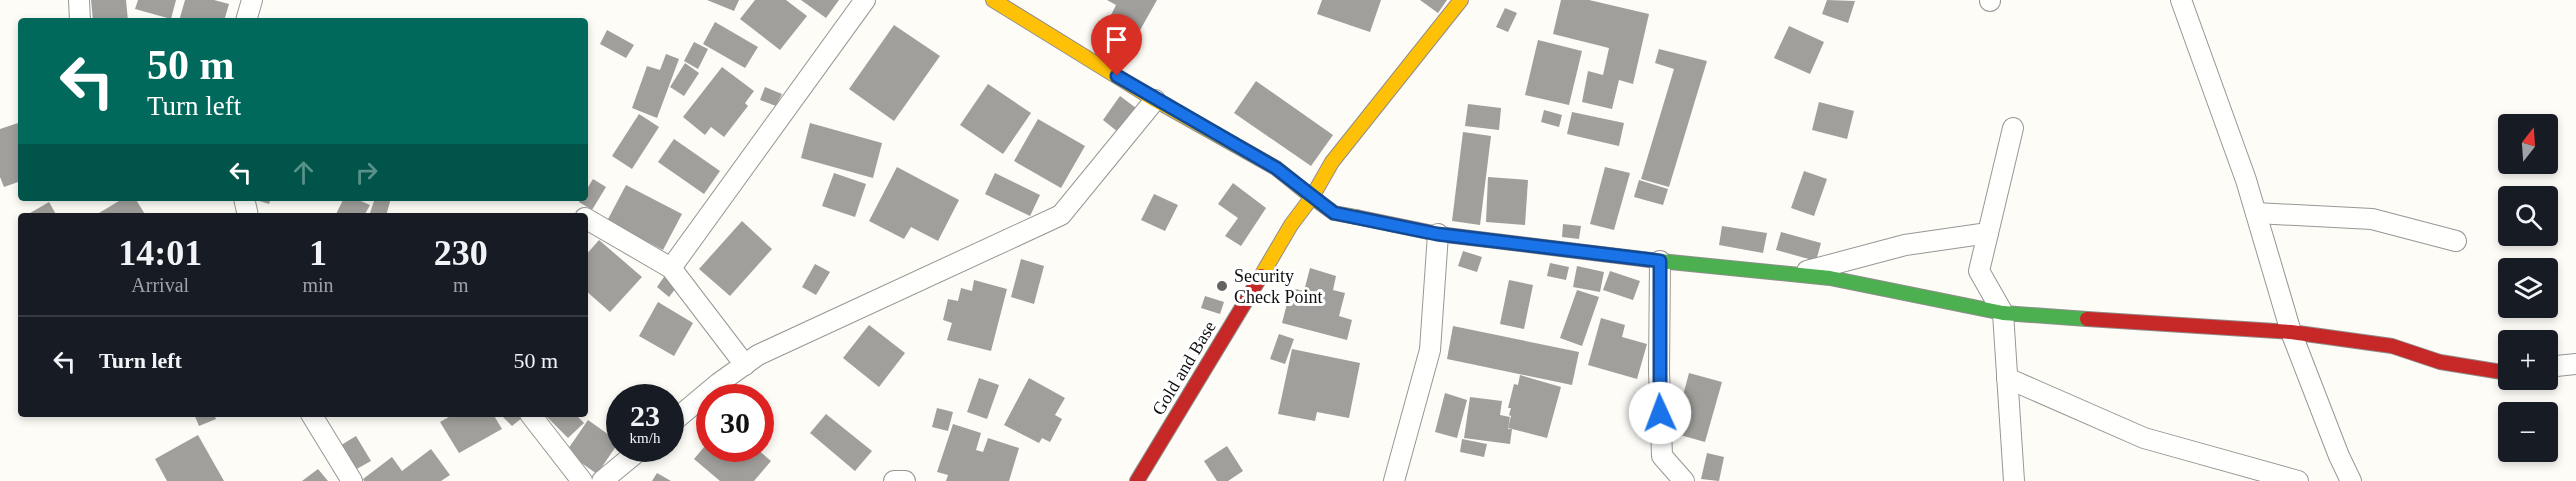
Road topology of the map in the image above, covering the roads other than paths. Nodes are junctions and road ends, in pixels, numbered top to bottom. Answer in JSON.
{"nodes":[{"id":1,"x":79,"y":0,"type":"edge"},
{"id":2,"x":252,"y":0,"type":"edge"},
{"id":3,"x":865,"y":0,"type":"edge"},
{"id":4,"x":993,"y":0,"type":"edge"},
{"id":5,"x":1461,"y":0,"type":"edge"},
{"id":6,"x":2181,"y":0,"type":"edge"},
{"id":7,"x":80,"y":18,"type":"edge"},
{"id":8,"x":247,"y":18,"type":"edge"},
{"id":9,"x":1155,"y":100,"type":"junction"},
{"id":10,"x":2013,"y":128,"type":"dead end"},
{"id":11,"x":1312,"y":197,"type":"junction"},
{"id":12,"x":2256,"y":213,"type":"junction"},
{"id":13,"x":588,"y":220,"type":"edge"},
{"id":14,"x":1988,"y":233,"type":"junction"},
{"id":15,"x":1437,"y":234,"type":"junction"},
{"id":16,"x":2456,"y":241,"type":"dead end"},
{"id":17,"x":1660,"y":261,"type":"junction"},
{"id":18,"x":671,"y":268,"type":"junction"},
{"id":19,"x":1796,"y":274,"type":"junction"},
{"id":20,"x":2004,"y":313,"type":"junction"},
{"id":21,"x":2291,"y":332,"type":"junction"},
{"id":22,"x":2576,"y":364,"type":"edge"},
{"id":23,"x":745,"y":365,"type":"junction"},
{"id":24,"x":2558,"y":366,"type":"edge"},
{"id":25,"x":2498,"y":371,"type":"edge"},
{"id":26,"x":2007,"y":378,"type":"junction"},
{"id":27,"x":684,"y":413,"type":"edge"},
{"id":28,"x":313,"y":417,"type":"edge"},
{"id":29,"x":532,"y":417,"type":"edge"},
{"id":30,"x":625,"y":462,"type":"edge"},
{"id":31,"x":2011,"y":479,"type":"edge"},
{"id":32,"x":352,"y":481,"type":"edge"},
{"id":33,"x":582,"y":481,"type":"edge"},
{"id":34,"x":602,"y":481,"type":"edge"},
{"id":35,"x":894,"y":481,"type":"edge"},
{"id":36,"x":905,"y":481,"type":"edge"},
{"id":37,"x":1137,"y":481,"type":"edge"},
{"id":38,"x":1394,"y":481,"type":"edge"},
{"id":39,"x":1684,"y":481,"type":"edge"},
{"id":40,"x":2298,"y":481,"type":"edge"},
{"id":41,"x":2351,"y":481,"type":"edge"}],
"edges":[{"from":1,"to":7,"type":"street"},
{"from":2,"to":8,"type":"street"},
{"from":3,"to":18,"type":"street"},
{"from":4,"to":9,"type":"street"},
{"from":5,"to":11,"type":"street","name":"Gold and Base"},
{"from":6,"to":12,"type":"street"},
{"from":9,"to":11,"type":"street"},
{"from":9,"to":23,"type":"street"},
{"from":10,"to":14,"type":"street"},
{"from":11,"to":15,"type":"street"},
{"from":11,"to":37,"type":"street","name":"Gold and Base"},
{"from":12,"to":16,"type":"street"},
{"from":12,"to":21,"type":"street"},
{"from":13,"to":18,"type":"street"},
{"from":14,"to":19,"type":"street"},
{"from":14,"to":20,"type":"street"},
{"from":15,"to":17,"type":"street"},
{"from":15,"to":38,"type":"street"},
{"from":17,"to":19,"type":"street"},
{"from":17,"to":39,"type":"street"},
{"from":18,"to":23,"type":"street"},
{"from":19,"to":20,"type":"street"},
{"from":20,"to":21,"type":"street"},
{"from":20,"to":26,"type":"street"},
{"from":21,"to":25,"type":"street"},
{"from":21,"to":41,"type":"street"},
{"from":22,"to":24,"type":"street"},
{"from":23,"to":27,"type":"street"},
{"from":26,"to":31,"type":"street"},
{"from":26,"to":40,"type":"street"},
{"from":28,"to":32,"type":"street"},
{"from":29,"to":33,"type":"street"},
{"from":30,"to":34,"type":"street"},
{"from":35,"to":36,"type":"street"}]}
